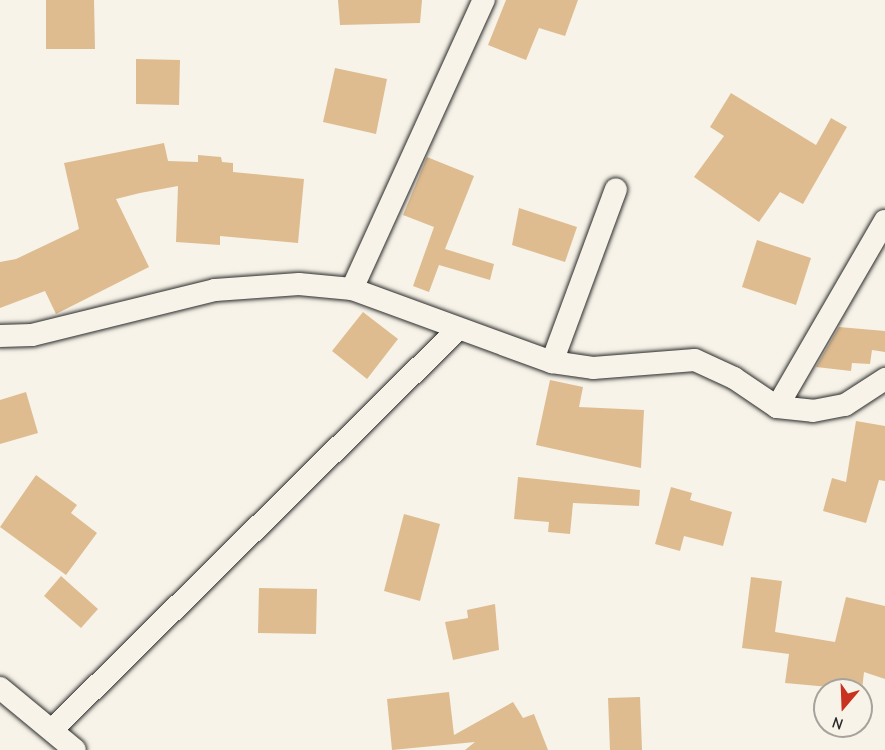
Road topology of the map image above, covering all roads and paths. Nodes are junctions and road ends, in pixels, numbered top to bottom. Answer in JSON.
{"nodes":[{"id":1,"x":483,"y":0,"type":"edge"},
{"id":2,"x":616,"y":189,"type":"dead end"},
{"id":3,"x":885,"y":221,"type":"edge"},
{"id":4,"x":352,"y":289,"type":"junction"},
{"id":5,"x":458,"y":328,"type":"junction"},
{"id":6,"x":0,"y":336,"type":"edge"},
{"id":7,"x":552,"y":362,"type":"junction"},
{"id":8,"x":885,"y":379,"type":"edge"},
{"id":9,"x":777,"y":406,"type":"junction"},
{"id":10,"x":0,"y":688,"type":"edge"},
{"id":11,"x":54,"y":728,"type":"junction"},
{"id":12,"x":75,"y":750,"type":"edge"}],
"edges":[{"from":1,"to":4,"type":"street"},
{"from":2,"to":7,"type":"street"},
{"from":3,"to":9,"type":"street"},
{"from":4,"to":5,"type":"street"},
{"from":4,"to":6,"type":"street"},
{"from":5,"to":7,"type":"street"},
{"from":5,"to":11,"type":"street"},
{"from":7,"to":9,"type":"street"},
{"from":8,"to":9,"type":"street"},
{"from":10,"to":11,"type":"street"},
{"from":11,"to":12,"type":"street"}]}
